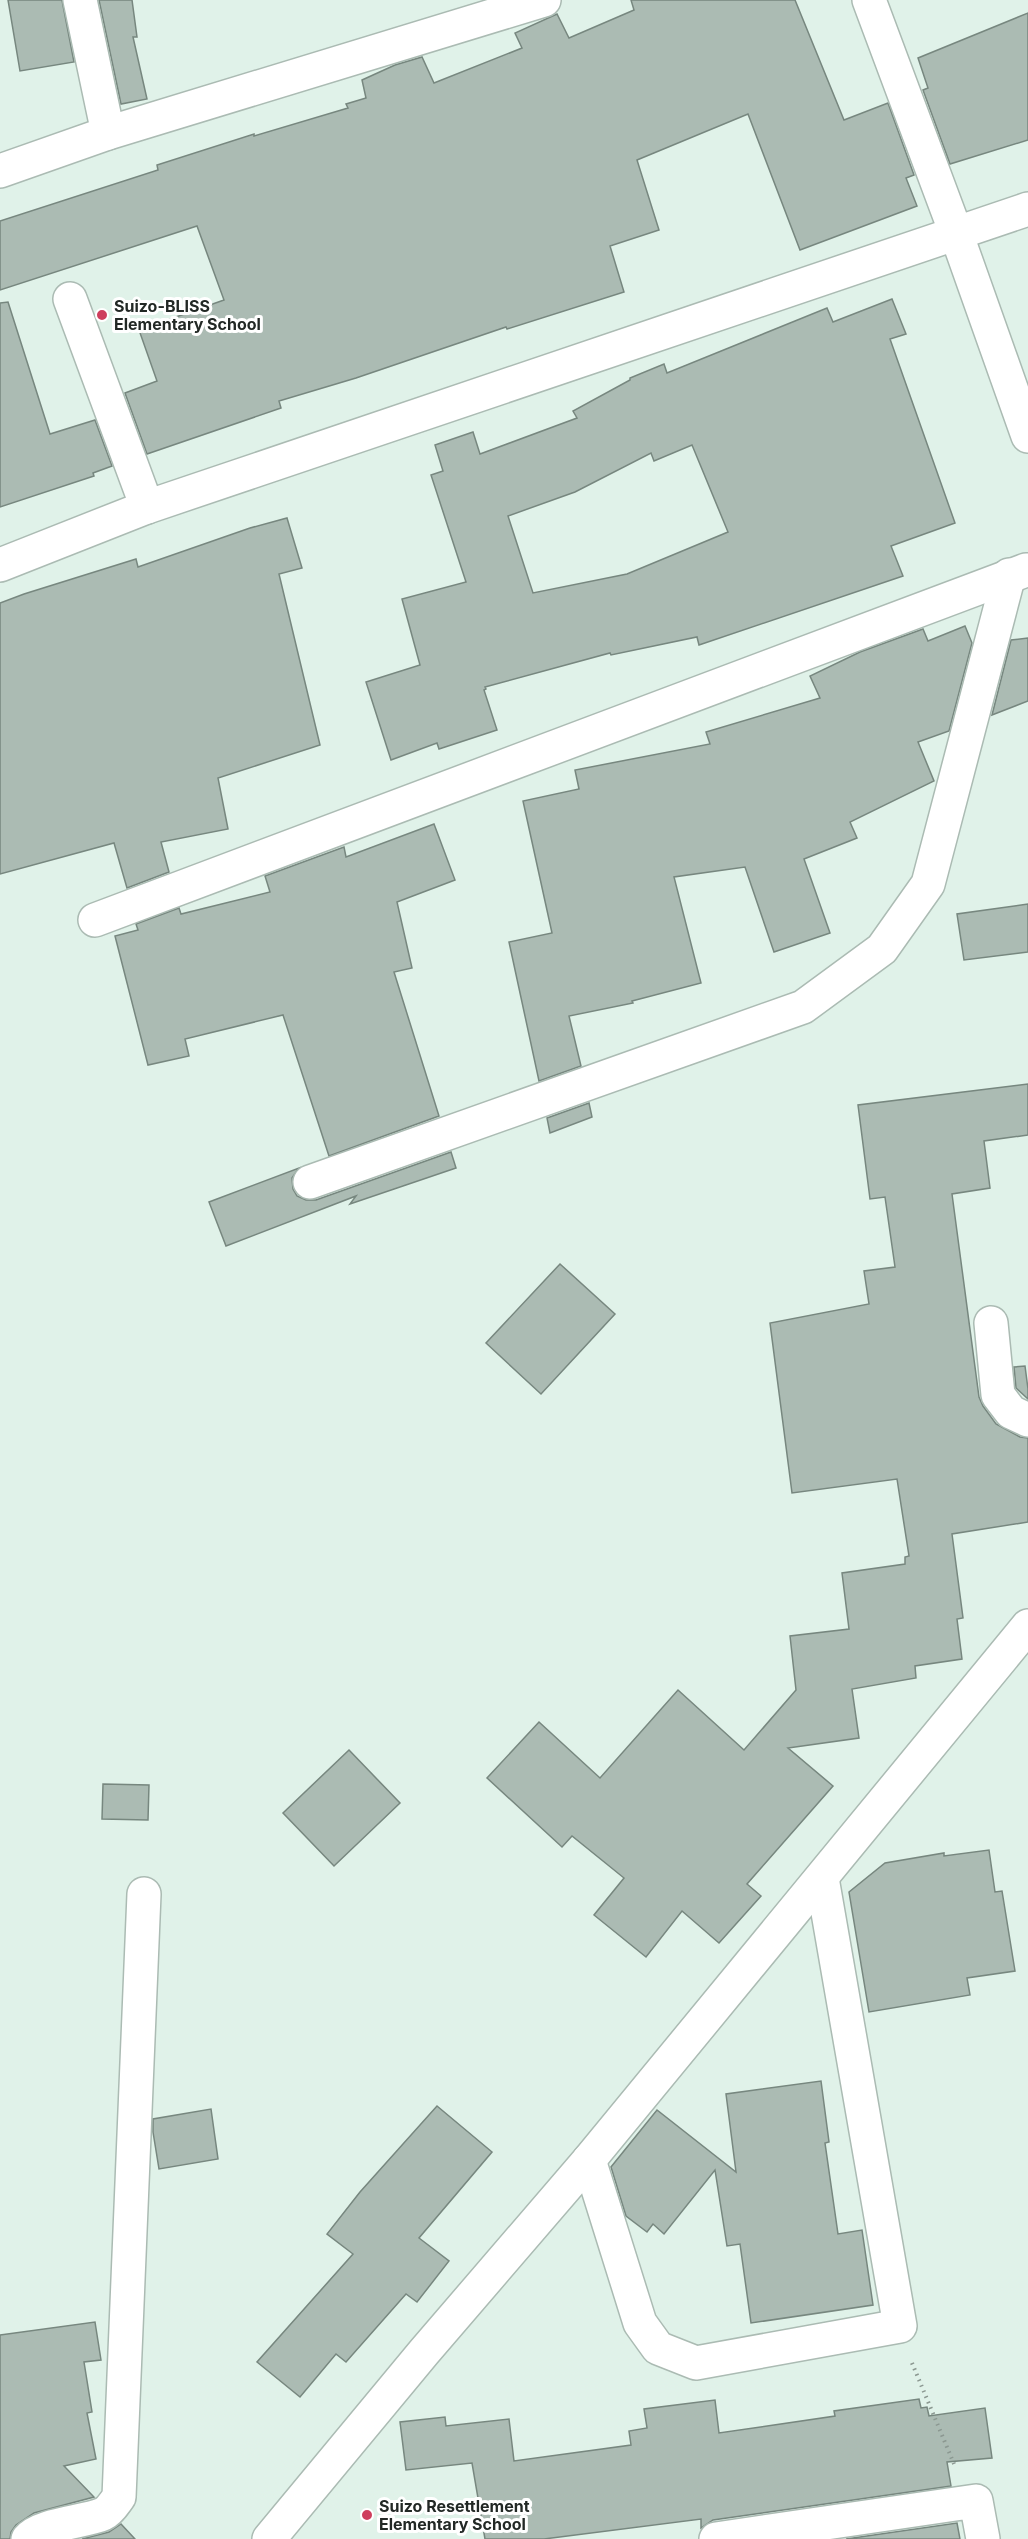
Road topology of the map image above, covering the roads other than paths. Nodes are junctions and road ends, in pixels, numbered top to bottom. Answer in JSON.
{"nodes":[{"id":1,"x":80,"y":0,"type":"edge"},
{"id":2,"x":544,"y":0,"type":"edge"},
{"id":3,"x":869,"y":0,"type":"edge"},
{"id":4,"x":108,"y":134,"type":"junction"},
{"id":5,"x":0,"y":171,"type":"edge"},
{"id":6,"x":1028,"y":209,"type":"edge"},
{"id":7,"x":956,"y":233,"type":"junction"},
{"id":8,"x":70,"y":299,"type":"dead end"},
{"id":9,"x":1028,"y":436,"type":"edge"},
{"id":10,"x":147,"y":507,"type":"junction"},
{"id":11,"x":0,"y":565,"type":"edge"},
{"id":12,"x":1018,"y":572,"type":"edge"},
{"id":13,"x":95,"y":920,"type":"dead end"},
{"id":14,"x":310,"y":1182,"type":"dead end"},
{"id":15,"x":991,"y":1323,"type":"dead end"},
{"id":16,"x":1028,"y":1420,"type":"edge"},
{"id":17,"x":1028,"y":1626,"type":"edge"},
{"id":18,"x":822,"y":1878,"type":"junction"},
{"id":19,"x":144,"y":1894,"type":"dead end"},
{"id":20,"x":589,"y":2160,"type":"junction"},
{"id":21,"x":762,"y":2535,"type":"edge"},
{"id":22,"x":28,"y":2539,"type":"edge"},
{"id":23,"x":269,"y":2539,"type":"edge"},
{"id":24,"x":716,"y":2539,"type":"edge"},
{"id":25,"x":983,"y":2539,"type":"edge"}],
"edges":[{"from":1,"to":4,"type":"street"},
{"from":2,"to":4,"type":"street"},
{"from":3,"to":7,"type":"street"},
{"from":4,"to":5,"type":"street"},
{"from":6,"to":7,"type":"street"},
{"from":7,"to":9,"type":"street"},
{"from":7,"to":10,"type":"street"},
{"from":8,"to":10,"type":"street"},
{"from":10,"to":11,"type":"street"},
{"from":12,"to":13,"type":"street"},
{"from":12,"to":14,"type":"street"},
{"from":15,"to":16,"type":"street"},
{"from":17,"to":18,"type":"street"},
{"from":18,"to":20,"type":"street"},
{"from":18,"to":20,"type":"street"},
{"from":19,"to":22,"type":"street"},
{"from":20,"to":23,"type":"street"},
{"from":21,"to":24,"type":"street"},
{"from":21,"to":25,"type":"street"}]}
